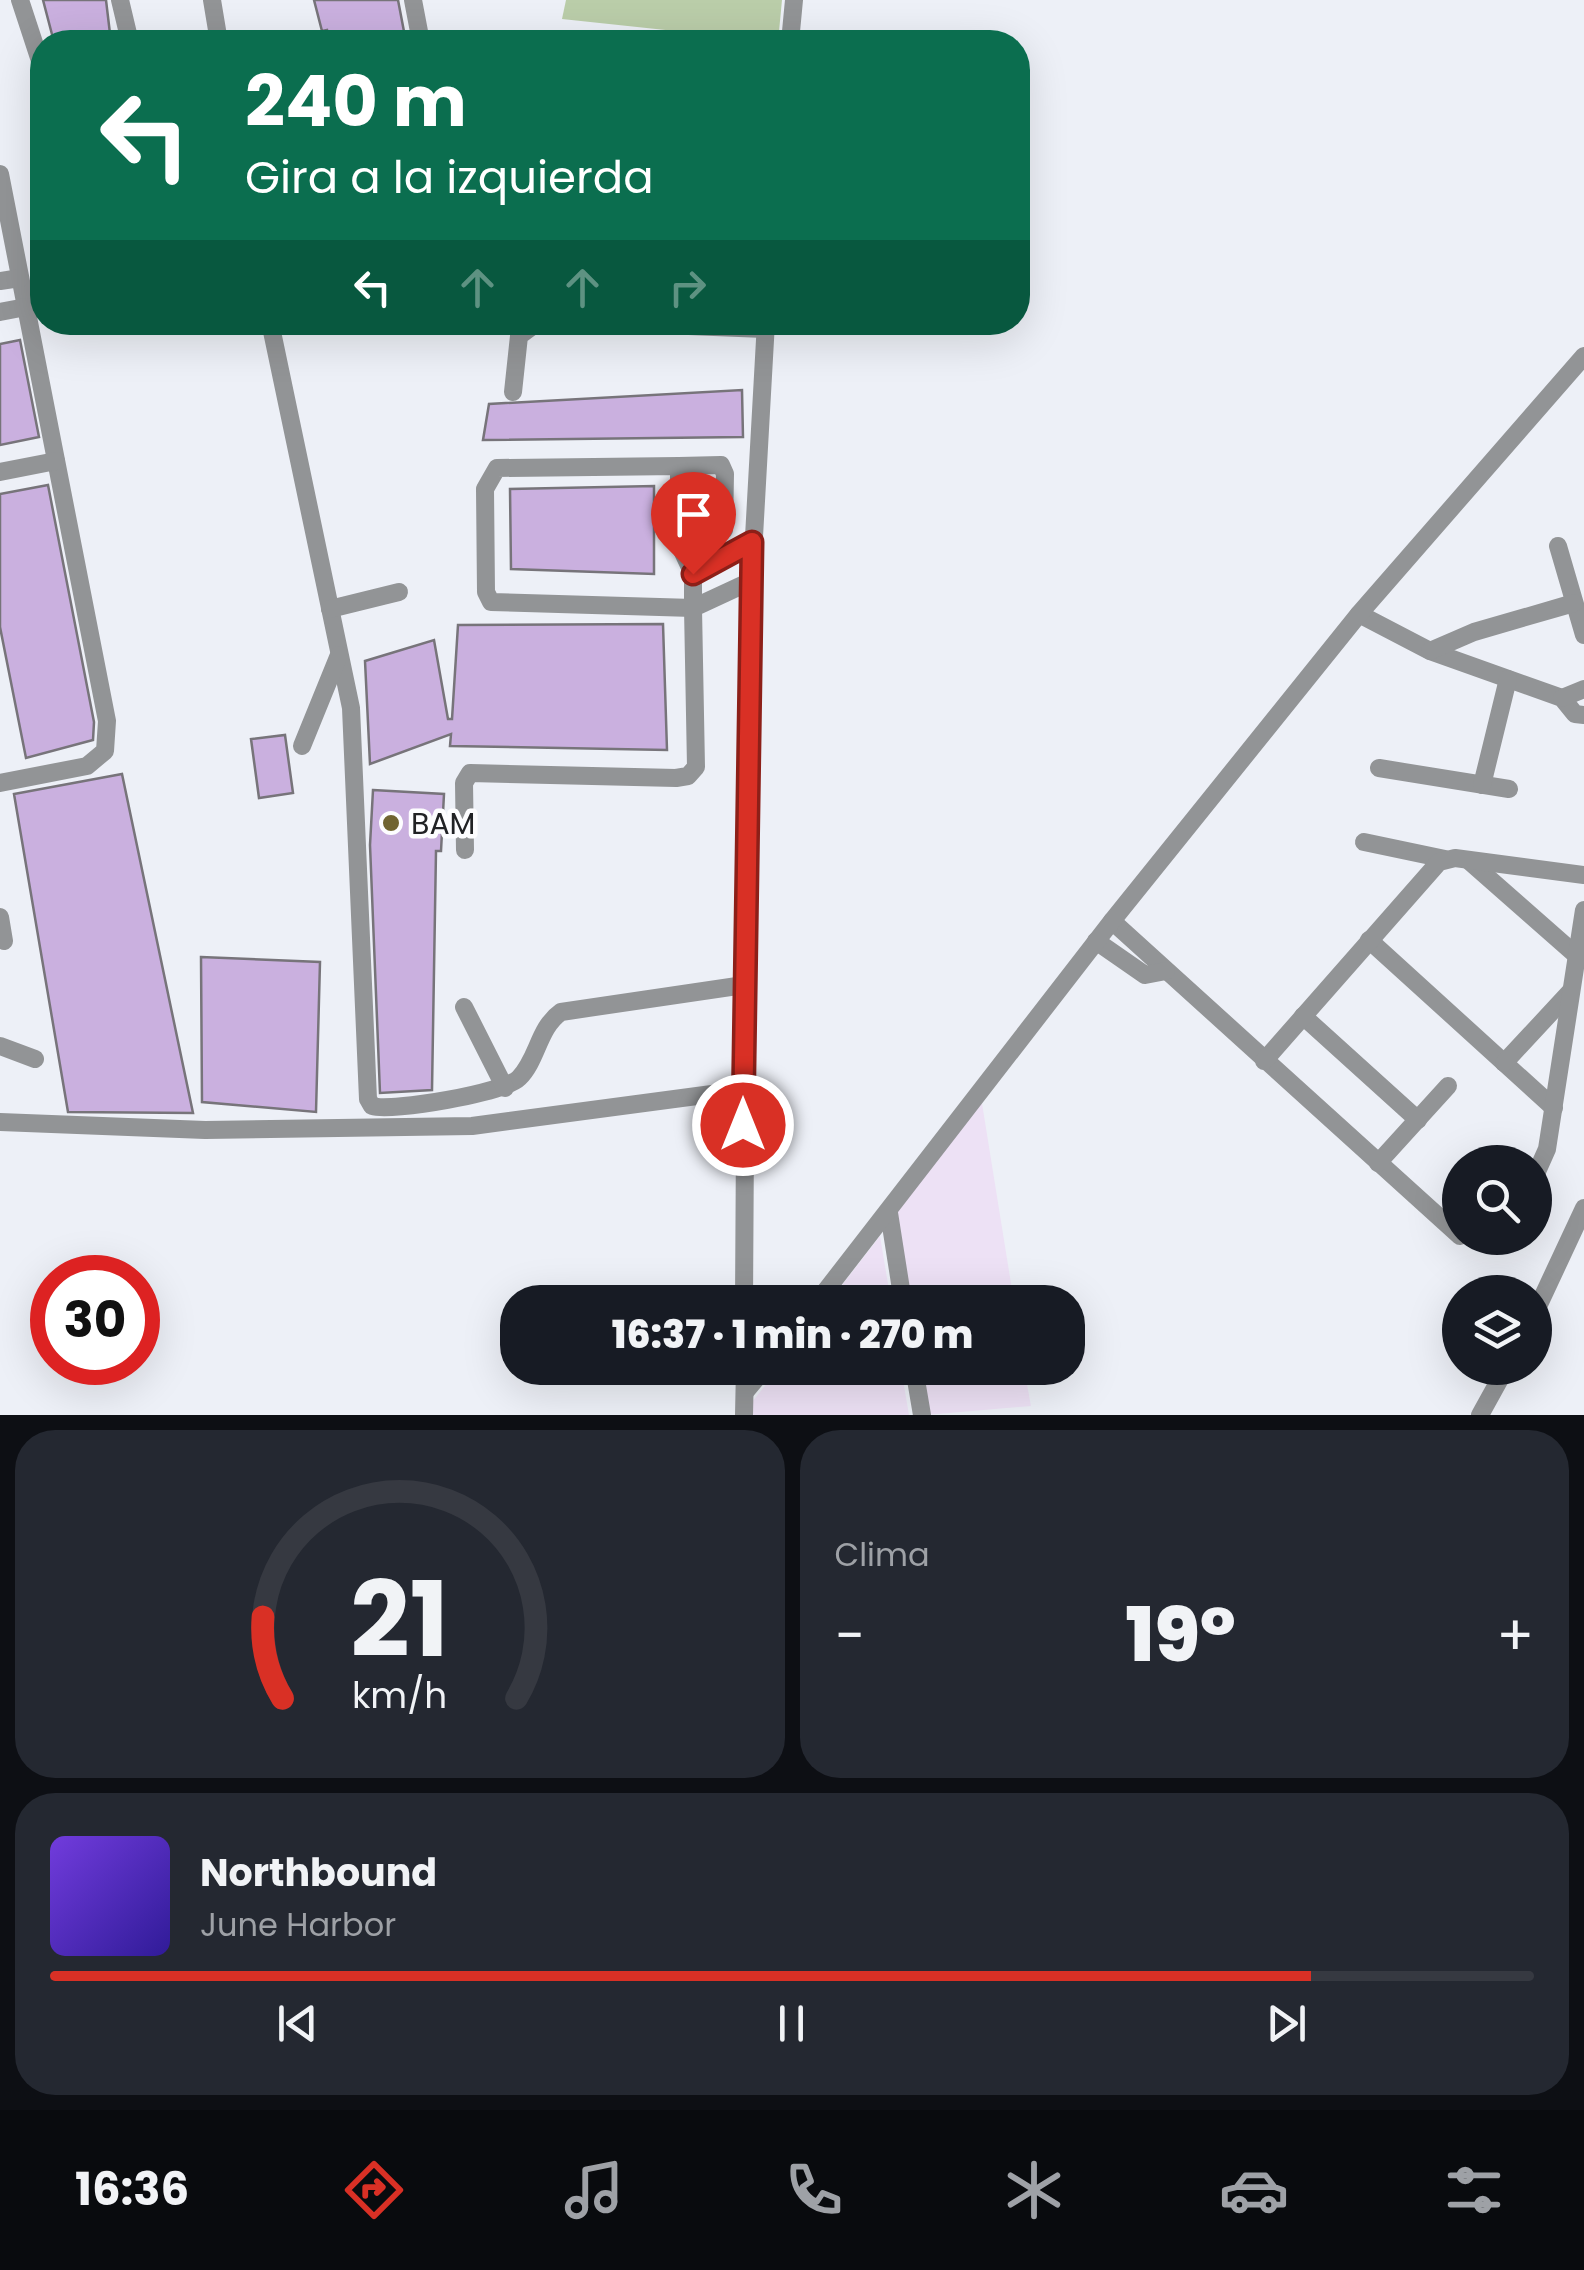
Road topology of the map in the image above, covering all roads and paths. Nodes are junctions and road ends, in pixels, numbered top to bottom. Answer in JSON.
{"nodes":[{"id":1,"x":20,"y":0,"type":"edge"},
{"id":2,"x":120,"y":0,"type":"edge"},
{"id":3,"x":212,"y":0,"type":"edge"},
{"id":4,"x":414,"y":0,"type":"edge"},
{"id":5,"x":794,"y":0,"type":"edge"},
{"id":6,"x":30,"y":30,"type":"edge"},
{"id":7,"x":127,"y":30,"type":"edge"},
{"id":8,"x":217,"y":30,"type":"edge"},
{"id":9,"x":420,"y":30,"type":"edge"},
{"id":10,"x":791,"y":30,"type":"edge"},
{"id":11,"x":0,"y":174,"type":"edge"},
{"id":12,"x":20,"y":278,"type":"junction"},
{"id":13,"x":0,"y":281,"type":"edge"},
{"id":14,"x":26,"y":307,"type":"junction"},
{"id":15,"x":0,"y":312,"type":"edge"},
{"id":16,"x":30,"y":328,"type":"edge"},
{"id":17,"x":31,"y":335,"type":"edge"},
{"id":18,"x":273,"y":335,"type":"edge"},
{"id":19,"x":519,"y":335,"type":"edge"},
{"id":20,"x":765,"y":335,"type":"edge"},
{"id":21,"x":1584,"y":356,"type":"edge"},
{"id":22,"x":513,"y":392,"type":"dead end"},
{"id":23,"x":56,"y":461,"type":"junction"},
{"id":24,"x":679,"y":466,"type":"junction"},
{"id":25,"x":0,"y":472,"type":"edge"},
{"id":26,"x":679,"y":534,"type":"junction"},
{"id":27,"x":752,"y":542,"type":"junction"},
{"id":28,"x":1558,"y":546,"type":"dead end"},
{"id":29,"x":693,"y":574,"type":"junction"},
{"id":30,"x":749,"y":582,"type":"junction"},
{"id":31,"x":398,"y":592,"type":"dead end"},
{"id":32,"x":1574,"y":603,"type":"junction"},
{"id":33,"x":693,"y":608,"type":"junction"},
{"id":34,"x":330,"y":609,"type":"junction"},
{"id":35,"x":1360,"y":614,"type":"junction"},
{"id":36,"x":1584,"y":635,"type":"edge"},
{"id":37,"x":1430,"y":651,"type":"junction"},
{"id":38,"x":340,"y":655,"type":"junction"},
{"id":39,"x":1508,"y":679,"type":"junction"},
{"id":40,"x":1584,"y":689,"type":"edge"},
{"id":41,"x":1562,"y":698,"type":"junction"},
{"id":42,"x":1584,"y":715,"type":"edge"},
{"id":43,"x":302,"y":746,"type":"dead end"},
{"id":44,"x":1379,"y":768,"type":"dead end"},
{"id":45,"x":0,"y":783,"type":"edge"},
{"id":46,"x":1482,"y":786,"type":"junction"},
{"id":47,"x":1509,"y":789,"type":"dead end"},
{"id":48,"x":1364,"y":842,"type":"dead end"},
{"id":49,"x":465,"y":850,"type":"dead end"},
{"id":50,"x":1445,"y":859,"type":"junction"},
{"id":51,"x":1467,"y":859,"type":"junction"},
{"id":52,"x":1584,"y":875,"type":"edge"},
{"id":53,"x":1584,"y":910,"type":"edge"},
{"id":54,"x":0,"y":917,"type":"edge"},
{"id":55,"x":1112,"y":921,"type":"junction"},
{"id":56,"x":1369,"y":940,"type":"junction"},
{"id":57,"x":4,"y":941,"type":"dead end"},
{"id":58,"x":1096,"y":942,"type":"junction"},
{"id":59,"x":1576,"y":955,"type":"junction"},
{"id":60,"x":1166,"y":971,"type":"junction"},
{"id":61,"x":744,"y":984,"type":"junction"},
{"id":62,"x":1570,"y":992,"type":"junction"},
{"id":63,"x":464,"y":1007,"type":"dead end"},
{"id":64,"x":1303,"y":1016,"type":"junction"},
{"id":65,"x":0,"y":1046,"type":"edge"},
{"id":66,"x":35,"y":1059,"type":"dead end"},
{"id":67,"x":1264,"y":1061,"type":"junction"},
{"id":68,"x":1504,"y":1062,"type":"junction"},
{"id":69,"x":1448,"y":1086,"type":"dead end"},
{"id":70,"x":505,"y":1088,"type":"junction"},
{"id":71,"x":742,"y":1090,"type":"junction"},
{"id":72,"x":1554,"y":1108,"type":"junction"},
{"id":73,"x":1418,"y":1120,"type":"junction"},
{"id":74,"x":0,"y":1122,"type":"edge"},
{"id":75,"x":1549,"y":1145,"type":"edge"},
{"id":76,"x":1378,"y":1163,"type":"junction"},
{"id":77,"x":1584,"y":1208,"type":"edge"},
{"id":78,"x":889,"y":1213,"type":"junction"},
{"id":79,"x":1442,"y":1220,"type":"edge"},
{"id":80,"x":1552,"y":1277,"type":"edge"},
{"id":81,"x":744,"y":1285,"type":"edge"},
{"id":82,"x":831,"y":1285,"type":"edge"},
{"id":83,"x":901,"y":1285,"type":"edge"},
{"id":84,"x":745,"y":1385,"type":"edge"},
{"id":85,"x":751,"y":1385,"type":"edge"},
{"id":86,"x":917,"y":1385,"type":"edge"},
{"id":87,"x":1497,"y":1385,"type":"edge"},
{"id":88,"x":745,"y":1392,"type":"junction"},
{"id":89,"x":744,"y":1415,"type":"edge"},
{"id":90,"x":922,"y":1415,"type":"edge"},
{"id":91,"x":1480,"y":1415,"type":"edge"}],
"edges":[{"from":1,"to":6,"type":"street"},
{"from":2,"to":7,"type":"street"},
{"from":3,"to":8,"type":"street"},
{"from":4,"to":9,"type":"street"},
{"from":5,"to":10,"type":"street"},
{"from":11,"to":12,"type":"street"},
{"from":12,"to":13,"type":"street"},
{"from":12,"to":14,"type":"street"},
{"from":14,"to":15,"type":"street"},
{"from":14,"to":16,"type":"street"},
{"from":17,"to":23,"type":"street"},
{"from":18,"to":34,"type":"street"},
{"from":19,"to":22,"type":"street"},
{"from":20,"to":27,"type":"street"},
{"from":21,"to":35,"type":"street"},
{"from":23,"to":25,"type":"street"},
{"from":23,"to":45,"type":"street"},
{"from":24,"to":26,"type":"street"},
{"from":24,"to":26,"type":"street"},
{"from":24,"to":33,"type":"street"},
{"from":26,"to":29,"type":"street"},
{"from":27,"to":29,"type":"street"},
{"from":27,"to":30,"type":"street"},
{"from":28,"to":32,"type":"street"},
{"from":29,"to":33,"type":"street"},
{"from":30,"to":33,"type":"street"},
{"from":30,"to":61,"type":"street"},
{"from":31,"to":34,"type":"street"},
{"from":32,"to":36,"type":"street"},
{"from":32,"to":37,"type":"street"},
{"from":33,"to":49,"type":"street"},
{"from":34,"to":38,"type":"street"},
{"from":35,"to":37,"type":"street"},
{"from":35,"to":55,"type":"street"},
{"from":37,"to":39,"type":"street"},
{"from":38,"to":43,"type":"street"},
{"from":38,"to":70,"type":"street"},
{"from":39,"to":41,"type":"street"},
{"from":39,"to":46,"type":"street"},
{"from":40,"to":41,"type":"street"},
{"from":41,"to":42,"type":"street"},
{"from":44,"to":46,"type":"street"},
{"from":46,"to":47,"type":"street"},
{"from":48,"to":50,"type":"street"},
{"from":50,"to":51,"type":"street"},
{"from":50,"to":56,"type":"street"},
{"from":51,"to":52,"type":"street"},
{"from":51,"to":59,"type":"street"},
{"from":53,"to":59,"type":"street"},
{"from":54,"to":57,"type":"street"},
{"from":55,"to":58,"type":"street"},
{"from":55,"to":60,"type":"street"},
{"from":56,"to":64,"type":"street"},
{"from":56,"to":68,"type":"street"},
{"from":58,"to":60,"type":"street"},
{"from":58,"to":78,"type":"street"},
{"from":59,"to":62,"type":"street"},
{"from":60,"to":67,"type":"street"},
{"from":61,"to":70,"type":"street"},
{"from":61,"to":71,"type":"street"},
{"from":62,"to":68,"type":"street"},
{"from":62,"to":72,"type":"street"},
{"from":63,"to":70,"type":"street"},
{"from":64,"to":67,"type":"street"},
{"from":64,"to":73,"type":"street"},
{"from":65,"to":66,"type":"street"},
{"from":67,"to":76,"type":"street"},
{"from":68,"to":72,"type":"street"},
{"from":69,"to":73,"type":"street"},
{"from":71,"to":74,"type":"street"},
{"from":71,"to":81,"type":"street"},
{"from":72,"to":75,"type":"street"},
{"from":73,"to":76,"type":"street"},
{"from":76,"to":79,"type":"street"},
{"from":77,"to":80,"type":"street"},
{"from":78,"to":82,"type":"street"},
{"from":78,"to":83,"type":"street"},
{"from":84,"to":88,"type":"street"},
{"from":85,"to":88,"type":"street"},
{"from":86,"to":90,"type":"street"},
{"from":87,"to":91,"type":"street"},
{"from":88,"to":89,"type":"street"}]}
